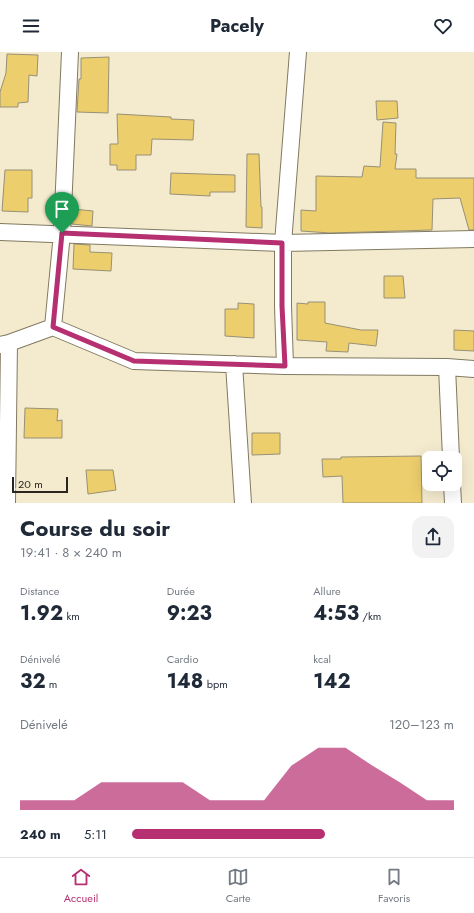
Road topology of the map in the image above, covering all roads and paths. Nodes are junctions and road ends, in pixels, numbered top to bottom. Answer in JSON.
{"nodes":[{"id":1,"x":70,"y":52,"type":"edge"},
{"id":2,"x":298,"y":52,"type":"edge"},
{"id":3,"x":0,"y":232,"type":"edge"},
{"id":4,"x":62,"y":233,"type":"junction"},
{"id":5,"x":474,"y":239,"type":"edge"},
{"id":6,"x":282,"y":243,"type":"junction"},
{"id":7,"x":53,"y":327,"type":"junction"},
{"id":8,"x":5,"y":344,"type":"edge"},
{"id":9,"x":234,"y":364,"type":"junction"},
{"id":10,"x":285,"y":366,"type":"junction"},
{"id":11,"x":447,"y":367,"type":"junction"},
{"id":12,"x":474,"y":369,"type":"edge"},
{"id":13,"x":451,"y":451,"type":"edge"},
{"id":14,"x":452,"y":491,"type":"edge"},
{"id":15,"x":7,"y":503,"type":"edge"},
{"id":16,"x":242,"y":503,"type":"edge"},
{"id":17,"x":453,"y":503,"type":"edge"}],
"edges":[{"from":1,"to":4,"type":"street"},
{"from":2,"to":6,"type":"street"},
{"from":3,"to":4,"type":"street"},
{"from":4,"to":6,"type":"street"},
{"from":4,"to":7,"type":"street"},
{"from":5,"to":6,"type":"street"},
{"from":6,"to":10,"type":"street"},
{"from":7,"to":8,"type":"street"},
{"from":7,"to":9,"type":"street"},
{"from":8,"to":15,"type":"street"},
{"from":9,"to":10,"type":"street"},
{"from":9,"to":16,"type":"street"},
{"from":10,"to":11,"type":"street"},
{"from":11,"to":12,"type":"street"},
{"from":11,"to":13,"type":"street"},
{"from":14,"to":17,"type":"street"}]}
